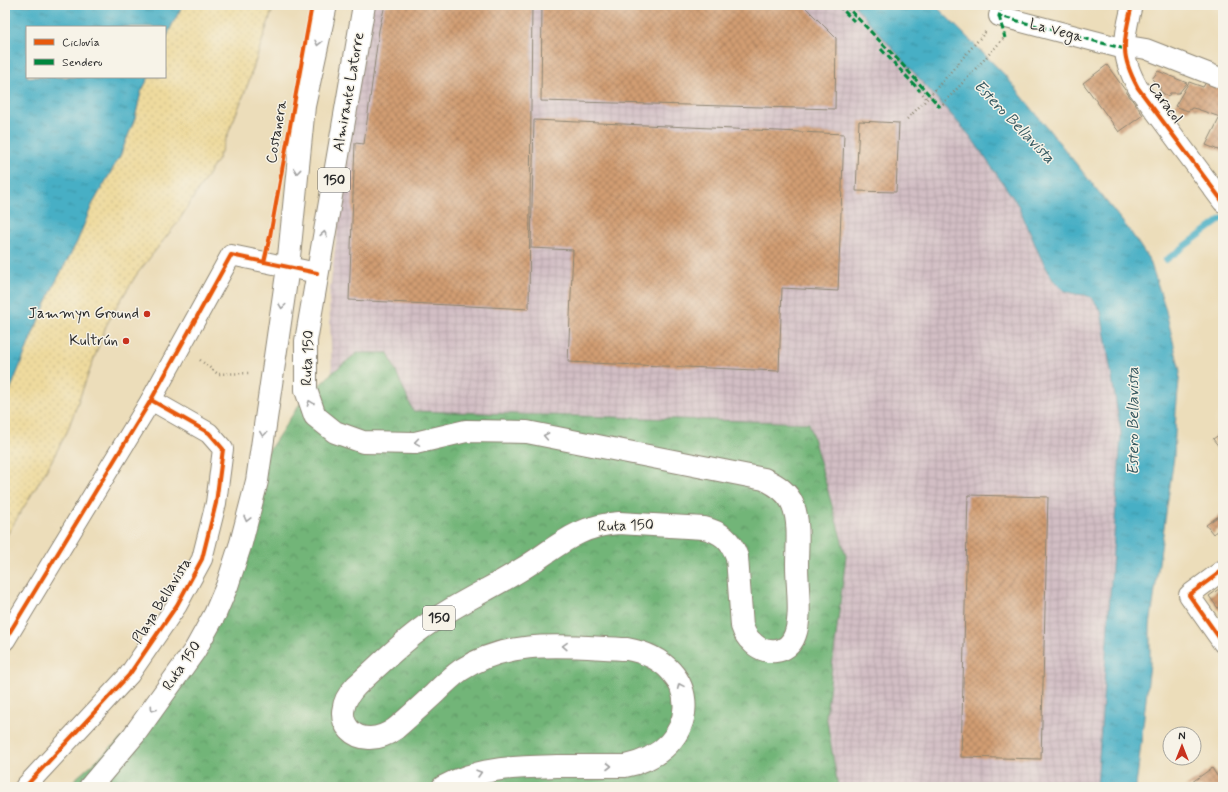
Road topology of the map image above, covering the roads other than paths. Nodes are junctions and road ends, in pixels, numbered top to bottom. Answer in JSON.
{"nodes":[{"id":1,"x":326,"y":5,"type":"edge"},
{"id":2,"x":364,"y":5,"type":"edge"},
{"id":3,"x":1132,"y":5,"type":"edge"},
{"id":4,"x":1000,"y":10,"type":"edge"},
{"id":5,"x":1124,"y":49,"type":"junction"},
{"id":6,"x":1223,"y":79,"type":"edge"},
{"id":7,"x":1223,"y":202,"type":"edge"},
{"id":8,"x":288,"y":267,"type":"junction"},
{"id":9,"x":318,"y":273,"type":"junction"},
{"id":10,"x":151,"y":400,"type":"junction"},
{"id":11,"x":1223,"y":570,"type":"edge"},
{"id":12,"x":5,"y":640,"type":"edge"},
{"id":13,"x":1223,"y":643,"type":"edge"},
{"id":14,"x":25,"y":787,"type":"edge"},
{"id":15,"x":90,"y":787,"type":"edge"},
{"id":16,"x":443,"y":787,"type":"edge"}],
"edges":[{"from":1,"to":8,"type":"main road","number":"150","one_way":true},
{"from":9,"to":2,"type":"main road","name":"Almirante Latorre","number":"150","one_way":true},
{"from":3,"to":5,"type":"street","name":"Caracol"},
{"from":4,"to":5,"type":"street","name":"La Vega"},
{"from":5,"to":6,"type":"street","name":"La Vega"},
{"from":5,"to":7,"type":"street","name":"Caracol"},
{"from":8,"to":9,"type":"street"},
{"from":8,"to":10,"type":"street"},
{"from":8,"to":15,"type":"main road","name":"Ruta 150","number":"150","one_way":true},
{"from":16,"to":9,"type":"main road","name":"Ruta 150","number":"150","one_way":true},
{"from":10,"to":12,"type":"street"},
{"from":10,"to":14,"type":"street","name":"Playa Bellavista"},
{"from":11,"to":13,"type":"street"}]}
